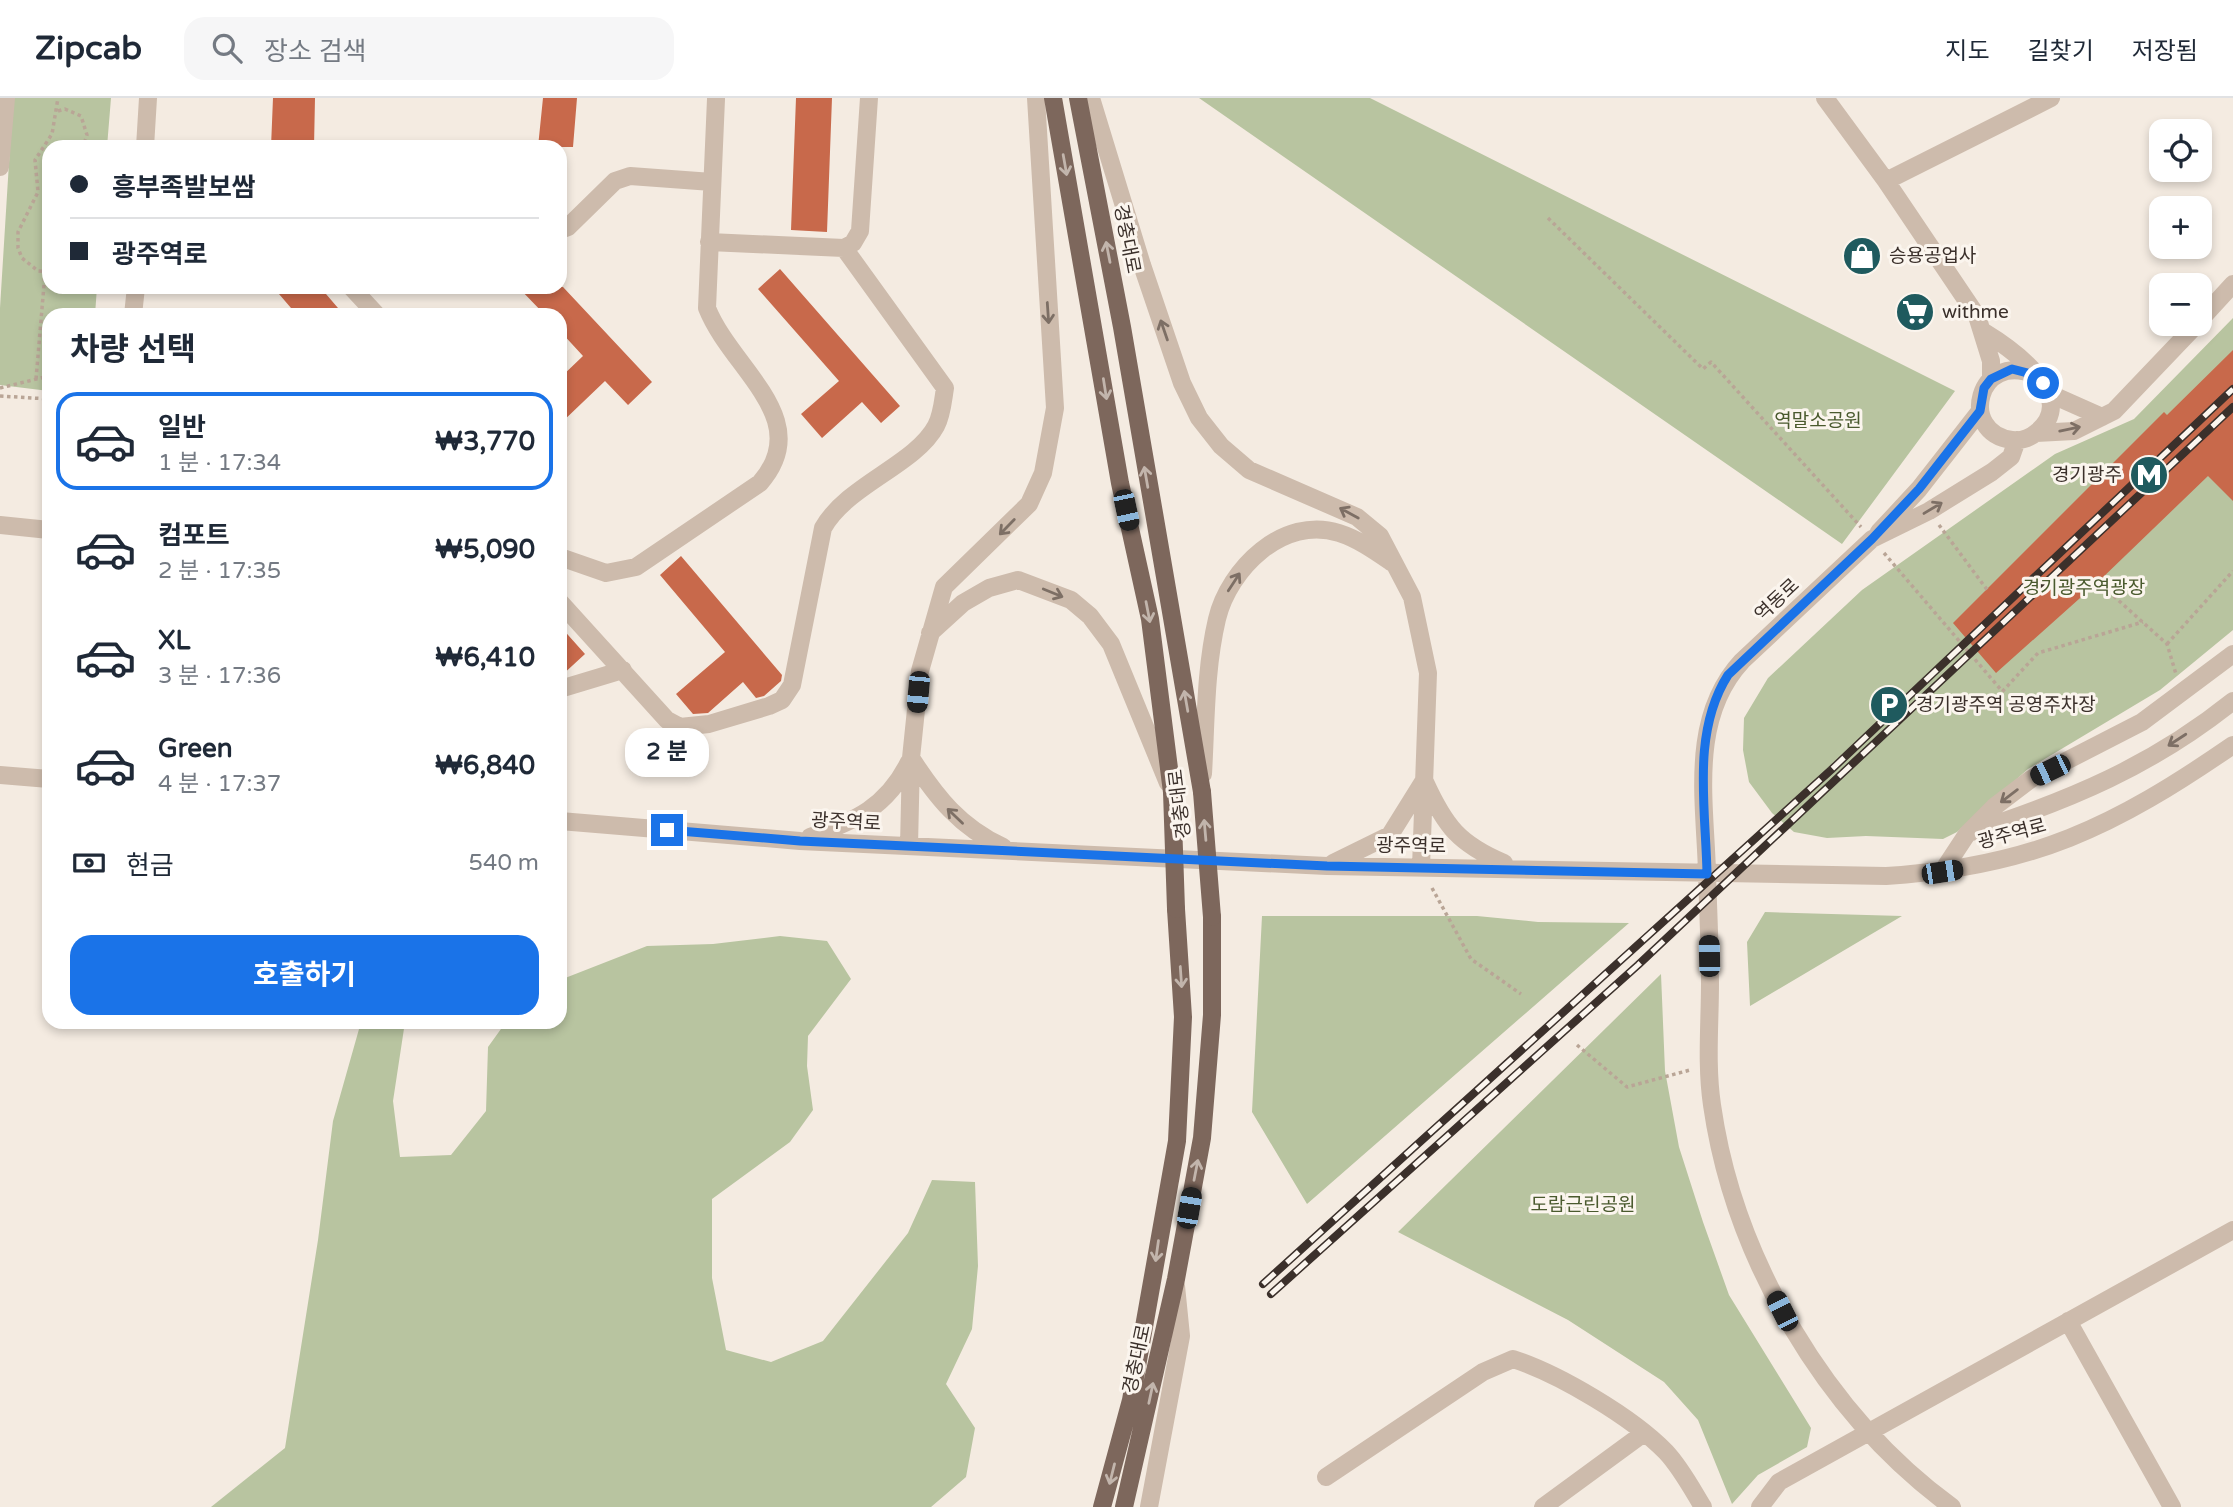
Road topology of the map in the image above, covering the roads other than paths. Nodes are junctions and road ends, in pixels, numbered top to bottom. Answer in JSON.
{"nodes":[{"id":1,"x":6,"y":98,"type":"edge"},
{"id":2,"x":148,"y":98,"type":"edge"},
{"id":3,"x":869,"y":98,"type":"edge"},
{"id":4,"x":1036,"y":98,"type":"edge"},
{"id":5,"x":1053,"y":98,"type":"edge"},
{"id":6,"x":1078,"y":98,"type":"edge"},
{"id":7,"x":1091,"y":98,"type":"edge"},
{"id":8,"x":1825,"y":98,"type":"edge"},
{"id":9,"x":2051,"y":98,"type":"edge"},
{"id":10,"x":716,"y":99,"type":"edge"},
{"id":11,"x":145,"y":140,"type":"edge"},
{"id":12,"x":0,"y":167,"type":"edge"},
{"id":13,"x":1886,"y":181,"type":"junction"},
{"id":14,"x":712,"y":182,"type":"junction"},
{"id":15,"x":567,"y":228,"type":"edge"},
{"id":16,"x":709,"y":242,"type":"junction"},
{"id":17,"x":844,"y":248,"type":"junction"},
{"id":18,"x":2233,"y":284,"type":"edge"},
{"id":19,"x":358,"y":294,"type":"edge"},
{"id":20,"x":2212,"y":307,"type":"edge"},
{"id":21,"x":370,"y":308,"type":"edge"},
{"id":22,"x":1984,"y":332,"type":"junction"},
{"id":23,"x":2185,"y":336,"type":"edge"},
{"id":24,"x":2035,"y":375,"type":"junction"},
{"id":25,"x":1991,"y":379,"type":"junction"},
{"id":26,"x":2048,"y":393,"type":"junction"},
{"id":27,"x":1980,"y":411,"type":"junction"},
{"id":28,"x":2102,"y":417,"type":"junction"},
{"id":29,"x":2036,"y":433,"type":"junction"},
{"id":30,"x":2017,"y":440,"type":"junction"},
{"id":31,"x":0,"y":525,"type":"edge"},
{"id":32,"x":42,"y":529,"type":"edge"},
{"id":33,"x":1872,"y":539,"type":"junction"},
{"id":34,"x":567,"y":559,"type":"edge"},
{"id":35,"x":1393,"y":563,"type":"junction"},
{"id":36,"x":567,"y":610,"type":"edge"},
{"id":37,"x":930,"y":633,"type":"junction"},
{"id":38,"x":2233,"y":654,"type":"edge"},
{"id":39,"x":623,"y":670,"type":"junction"},
{"id":40,"x":567,"y":687,"type":"edge"},
{"id":41,"x":2233,"y":701,"type":"edge"},
{"id":42,"x":2233,"y":745,"type":"edge"},
{"id":43,"x":911,"y":758,"type":"junction"},
{"id":44,"x":0,"y":775,"type":"edge"},
{"id":45,"x":42,"y":778,"type":"edge"},
{"id":46,"x":1424,"y":779,"type":"junction"},
{"id":47,"x":1172,"y":792,"type":"junction"},
{"id":48,"x":1202,"y":792,"type":"junction"},
{"id":49,"x":567,"y":822,"type":"edge"},
{"id":50,"x":1967,"y":834,"type":"junction"},
{"id":51,"x":800,"y":841,"type":"junction"},
{"id":52,"x":909,"y":846,"type":"junction"},
{"id":53,"x":1013,"y":852,"type":"junction"},
{"id":54,"x":1327,"y":866,"type":"junction"},
{"id":55,"x":1421,"y":867,"type":"junction"},
{"id":56,"x":1514,"y":867,"type":"junction"},
{"id":57,"x":1942,"y":872,"type":"junction"},
{"id":58,"x":1707,"y":874,"type":"junction"},
{"id":59,"x":2233,"y":1230,"type":"edge"},
{"id":60,"x":1176,"y":1279,"type":"junction"},
{"id":61,"x":2068,"y":1321,"type":"junction"},
{"id":62,"x":1644,"y":1433,"type":"junction"},
{"id":63,"x":1868,"y":1433,"type":"junction"},
{"id":64,"x":1326,"y":1477,"type":"dead end"},
{"id":65,"x":1102,"y":1507,"type":"edge"},
{"id":66,"x":1124,"y":1507,"type":"edge"},
{"id":67,"x":1149,"y":1507,"type":"edge"},
{"id":68,"x":1543,"y":1507,"type":"edge"},
{"id":69,"x":1703,"y":1507,"type":"edge"},
{"id":70,"x":1760,"y":1507,"type":"edge"},
{"id":71,"x":1952,"y":1507,"type":"edge"},
{"id":72,"x":2172,"y":1507,"type":"edge"}],
"edges":[{"from":1,"to":12,"type":"street"},
{"from":2,"to":11,"type":"street"},
{"from":3,"to":17,"type":"street"},
{"from":4,"to":37,"type":"street","one_way":true},
{"from":5,"to":47,"type":"main road","name":"경충대로","one_way":true},
{"from":48,"to":6,"type":"main road","name":"경충대로","one_way":true},
{"from":35,"to":7,"type":"street","one_way":true},
{"from":8,"to":13,"type":"street"},
{"from":9,"to":13,"type":"street"},
{"from":10,"to":14,"type":"street"},
{"from":13,"to":22,"type":"street"},
{"from":14,"to":15,"type":"street"},
{"from":14,"to":16,"type":"street"},
{"from":16,"to":17,"type":"street"},
{"from":16,"to":34,"type":"street"},
{"from":17,"to":39,"type":"street"},
{"from":18,"to":20,"type":"street"},
{"from":19,"to":21,"type":"street"},
{"from":22,"to":24,"type":"street"},
{"from":22,"to":25,"type":"street"},
{"from":23,"to":28,"type":"street"},
{"from":24,"to":25,"type":"street"},
{"from":24,"to":26,"type":"street"},
{"from":25,"to":27,"type":"street"},
{"from":26,"to":28,"type":"street"},
{"from":26,"to":29,"type":"street"},
{"from":27,"to":30,"type":"street"},
{"from":27,"to":33,"type":"street"},
{"from":29,"to":28,"type":"street","one_way":true},
{"from":29,"to":30,"type":"street"},
{"from":33,"to":30,"type":"street","name":"역동로","one_way":true},
{"from":31,"to":32,"type":"street"},
{"from":33,"to":58,"type":"street","name":"역동로"},
{"from":35,"to":46,"type":"street"},
{"from":48,"to":35,"type":"street","one_way":true},
{"from":36,"to":39,"type":"street"},
{"from":37,"to":43,"type":"street"},
{"from":37,"to":47,"type":"street","one_way":true},
{"from":38,"to":50,"type":"street","one_way":true},
{"from":39,"to":40,"type":"street"},
{"from":41,"to":50,"type":"street","one_way":true},
{"from":42,"to":57,"type":"street","name":"광주역로"},
{"from":43,"to":51,"type":"street"},
{"from":43,"to":52,"type":"street"},
{"from":53,"to":43,"type":"street","one_way":true},
{"from":44,"to":45,"type":"street"},
{"from":46,"to":54,"type":"street"},
{"from":46,"to":55,"type":"street"},
{"from":46,"to":56,"type":"street"},
{"from":47,"to":65,"type":"main road","name":"경충대로","one_way":true,"bridge":true},
{"from":60,"to":48,"type":"main road","name":"경충대로","one_way":true,"bridge":true},
{"from":49,"to":51,"type":"street","name":"광주역로"},
{"from":50,"to":57,"type":"street"},
{"from":51,"to":52,"type":"street","name":"광주역로"},
{"from":52,"to":53,"type":"street","name":"광주역로"},
{"from":53,"to":54,"type":"street","name":"광주역로"},
{"from":54,"to":55,"type":"street","name":"광주역로"},
{"from":55,"to":56,"type":"street","name":"광주역로"},
{"from":56,"to":58,"type":"street","name":"광주역로"},
{"from":57,"to":58,"type":"street","name":"광주역로"},
{"from":58,"to":63,"type":"street","name":"역동로"},
{"from":59,"to":61,"type":"street"},
{"from":66,"to":60,"type":"main road","name":"경충대로","one_way":true},
{"from":60,"to":67,"type":"street"},
{"from":61,"to":63,"type":"street"},
{"from":61,"to":72,"type":"street"},
{"from":62,"to":64,"type":"street"},
{"from":62,"to":68,"type":"street"},
{"from":62,"to":69,"type":"street"},
{"from":63,"to":70,"type":"street"},
{"from":63,"to":71,"type":"street","name":"역동로"}]}
